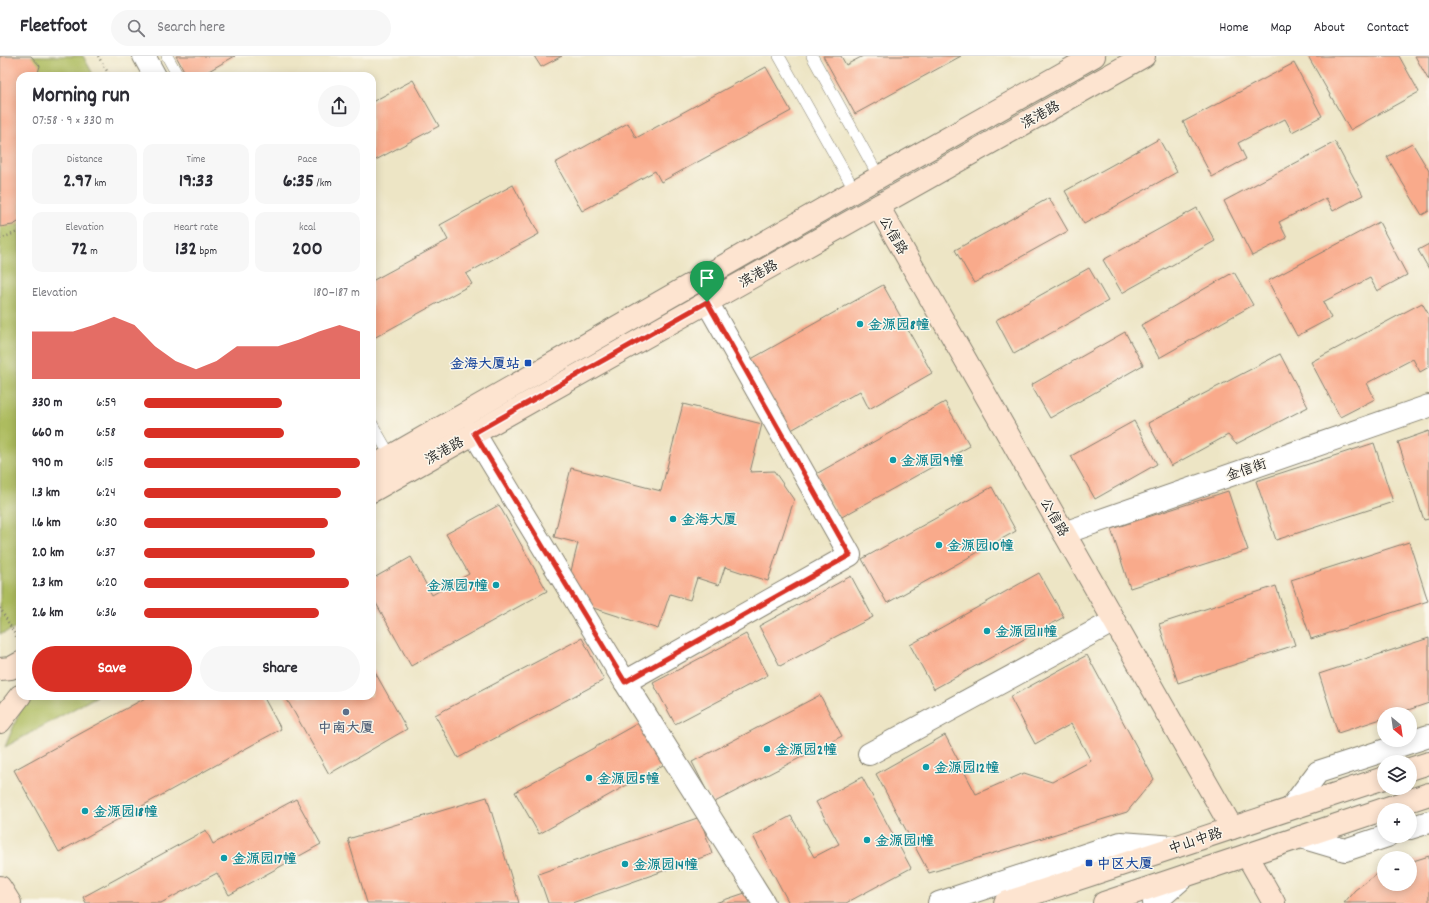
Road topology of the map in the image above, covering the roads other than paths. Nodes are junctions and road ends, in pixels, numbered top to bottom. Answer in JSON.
{"nodes":[{"id":1,"x":144,"y":56,"type":"edge"},
{"id":2,"x":167,"y":56,"type":"edge"},
{"id":3,"x":779,"y":56,"type":"edge"},
{"id":4,"x":812,"y":56,"type":"edge"},
{"id":5,"x":1094,"y":56,"type":"edge"},
{"id":6,"x":1144,"y":56,"type":"edge"},
{"id":7,"x":153,"y":72,"type":"edge"},
{"id":8,"x":176,"y":72,"type":"edge"},
{"id":9,"x":879,"y":177,"type":"junction"},
{"id":10,"x":855,"y":191,"type":"junction"},
{"id":11,"x":878,"y":206,"type":"junction"},
{"id":12,"x":707,"y":302,"type":"junction"},
{"id":13,"x":1429,"y":406,"type":"edge"},
{"id":14,"x":474,"y":433,"type":"junction"},
{"id":15,"x":377,"y":463,"type":"edge"},
{"id":16,"x":376,"y":489,"type":"edge"},
{"id":17,"x":1064,"y":533,"type":"junction"},
{"id":18,"x":1114,"y":621,"type":"junction"},
{"id":19,"x":16,"y":665,"type":"edge"},
{"id":20,"x":0,"y":669,"type":"edge"},
{"id":21,"x":625,"y":682,"type":"junction"},
{"id":22,"x":17,"y":700,"type":"edge"},
{"id":23,"x":0,"y":722,"type":"edge"},
{"id":24,"x":1429,"y":736,"type":"edge"},
{"id":25,"x":869,"y":754,"type":"dead end"},
{"id":26,"x":1429,"y":763,"type":"edge"},
{"id":27,"x":1417,"y":767,"type":"edge"},
{"id":28,"x":1377,"y":780,"type":"edge"},
{"id":29,"x":1429,"y":794,"type":"edge"},
{"id":30,"x":1291,"y":808,"type":"junction"},
{"id":31,"x":1429,"y":822,"type":"edge"},
{"id":32,"x":1417,"y":826,"type":"edge"},
{"id":33,"x":1232,"y":828,"type":"junction"},
{"id":34,"x":1301,"y":837,"type":"junction"},
{"id":35,"x":1377,"y":839,"type":"edge"},
{"id":36,"x":1175,"y":847,"type":"junction"},
{"id":37,"x":1247,"y":855,"type":"junction"},
{"id":38,"x":1185,"y":876,"type":"junction"},
{"id":39,"x":0,"y":887,"type":"edge"},
{"id":40,"x":10,"y":903,"type":"edge"},
{"id":41,"x":764,"y":903,"type":"edge"},
{"id":42,"x":939,"y":903,"type":"edge"},
{"id":43,"x":1005,"y":903,"type":"edge"},
{"id":44,"x":1104,"y":903,"type":"edge"},
{"id":45,"x":1154,"y":903,"type":"edge"},
{"id":46,"x":1274,"y":903,"type":"edge"}],
"edges":[{"from":1,"to":7,"type":"street"},
{"from":2,"to":8,"type":"lane"},
{"from":3,"to":10,"type":"lane"},
{"from":4,"to":9,"type":"lane"},
{"from":5,"to":9,"type":"street","name":"滨港路"},
{"from":6,"to":11,"type":"street","name":"滨港路"},
{"from":9,"to":10,"type":"street","name":"滨港路"},
{"from":10,"to":15,"type":"street","name":"滨港路"},
{"from":11,"to":12,"type":"street","name":"滨港路"},
{"from":11,"to":17,"type":"street","name":"公信路"},
{"from":12,"to":14,"type":"street","name":"滨港路"},
{"from":12,"to":21,"type":"street"},
{"from":13,"to":17,"type":"street","name":"金信街"},
{"from":14,"to":16,"type":"street","name":"滨港路"},
{"from":14,"to":21,"type":"street"},
{"from":17,"to":18,"type":"street","name":"公信路"},
{"from":18,"to":25,"type":"street"},
{"from":18,"to":33,"type":"street","name":"公信路"},
{"from":19,"to":20,"type":"street"},
{"from":21,"to":41,"type":"street"},
{"from":22,"to":23,"type":"street"},
{"from":24,"to":30,"type":"street"},
{"from":26,"to":27,"type":"street"},
{"from":28,"to":30,"type":"street","name":"中山中路"},
{"from":29,"to":34,"type":"street"},
{"from":30,"to":33,"type":"street","name":"中山中路"},
{"from":31,"to":32,"type":"street"},
{"from":33,"to":36,"type":"street","name":"中山中路"},
{"from":34,"to":35,"type":"street"},
{"from":34,"to":37,"type":"street"},
{"from":36,"to":42,"type":"street"},
{"from":36,"to":43,"type":"street","name":"中山中路"},
{"from":37,"to":38,"type":"street"},
{"from":37,"to":46,"type":"street"},
{"from":38,"to":44,"type":"street"},
{"from":38,"to":45,"type":"street"},
{"from":39,"to":40,"type":"street"}]}
